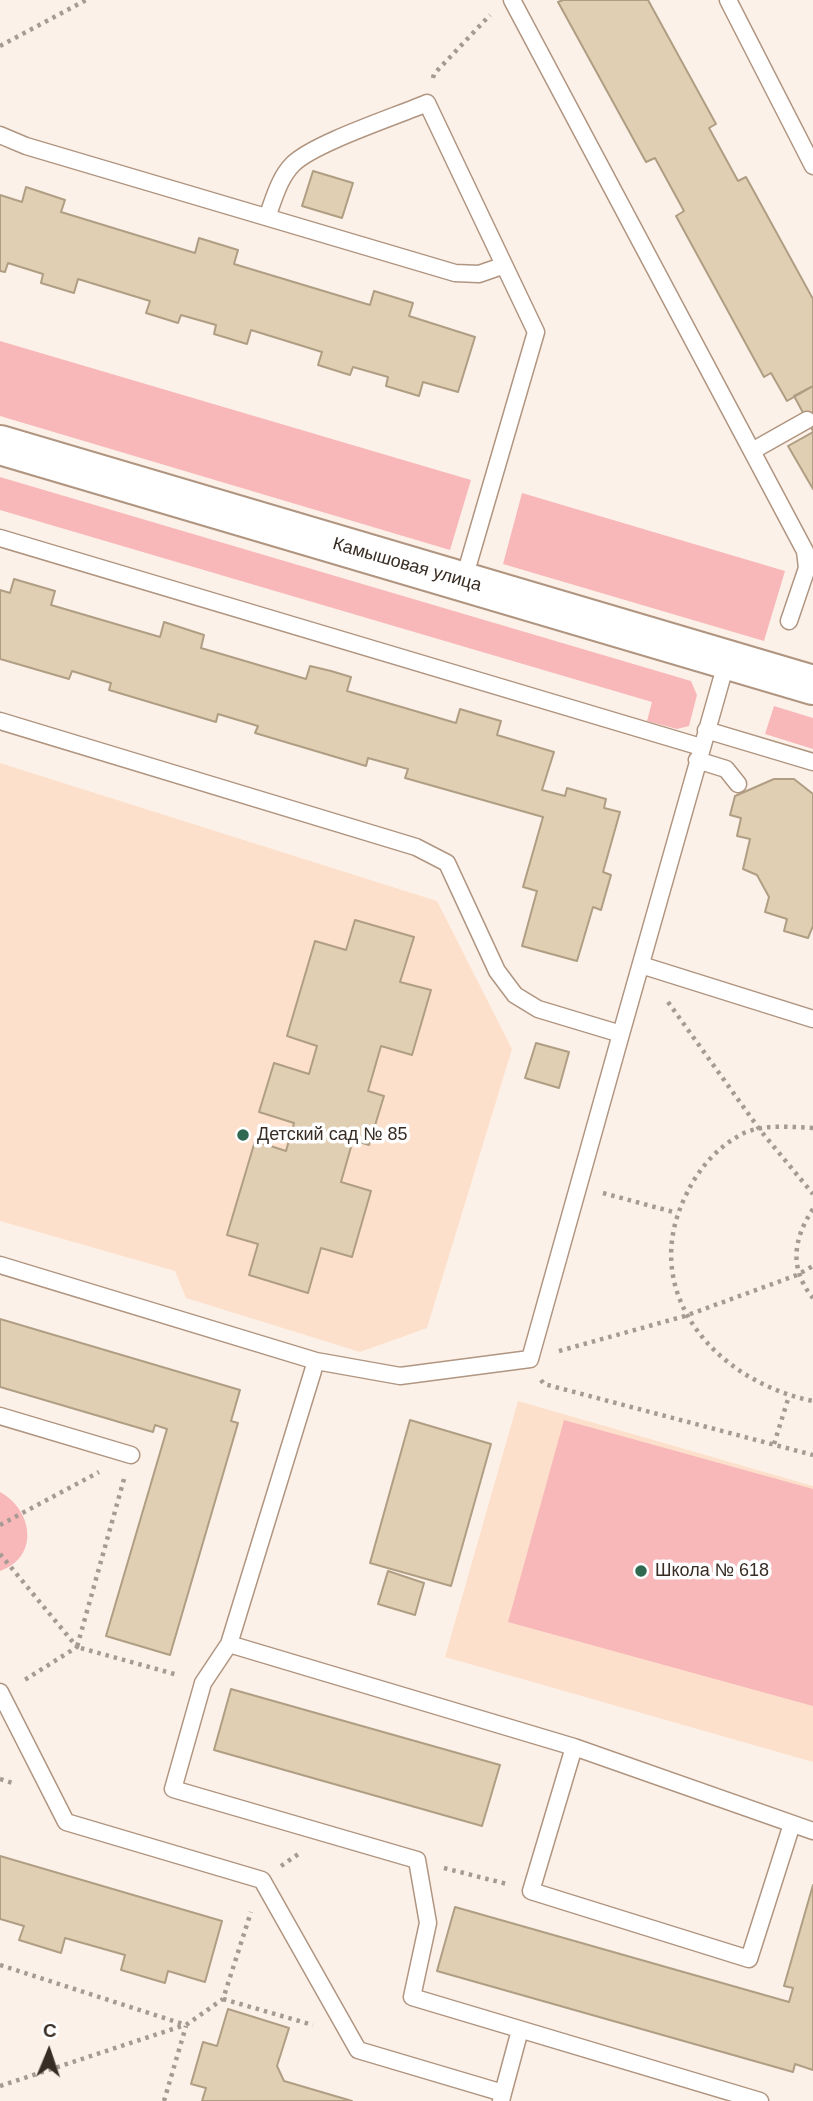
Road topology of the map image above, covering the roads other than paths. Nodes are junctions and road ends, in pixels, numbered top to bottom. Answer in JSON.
{"nodes":[{"id":1,"x":728,"y":0,"type":"edge"},
{"id":2,"x":512,"y":1,"type":"edge"},
{"id":3,"x":0,"y":135,"type":"edge"},
{"id":4,"x":813,"y":167,"type":"edge"},
{"id":5,"x":267,"y":217,"type":"junction"},
{"id":6,"x":502,"y":266,"type":"junction"},
{"id":7,"x":807,"y":420,"type":"dead end"},
{"id":8,"x":0,"y":445,"type":"edge"},
{"id":9,"x":752,"y":451,"type":"junction"},
{"id":10,"x":0,"y":538,"type":"edge"},
{"id":11,"x":463,"y":582,"type":"junction"},
{"id":12,"x":789,"y":621,"type":"dead end"},
{"id":13,"x":727,"y":660,"type":"junction"},
{"id":14,"x":813,"y":685,"type":"edge"},
{"id":15,"x":0,"y":721,"type":"edge"},
{"id":16,"x":706,"y":730,"type":"junction"},
{"id":17,"x":699,"y":754,"type":"junction"},
{"id":18,"x":813,"y":762,"type":"edge"},
{"id":19,"x":738,"y":784,"type":"dead end"},
{"id":20,"x":641,"y":965,"type":"junction"},
{"id":21,"x":813,"y":1019,"type":"edge"},
{"id":22,"x":621,"y":1034,"type":"junction"},
{"id":23,"x":0,"y":1265,"type":"edge"},
{"id":24,"x":316,"y":1361,"type":"junction"},
{"id":25,"x":0,"y":1416,"type":"edge"},
{"id":26,"x":131,"y":1455,"type":"road end"},
{"id":27,"x":229,"y":1644,"type":"junction"},
{"id":28,"x":1,"y":1693,"type":"edge"},
{"id":29,"x":574,"y":1747,"type":"junction"},
{"id":30,"x":792,"y":1824,"type":"junction"},
{"id":31,"x":813,"y":1831,"type":"edge"},
{"id":32,"x":520,"y":2030,"type":"junction"},
{"id":33,"x":502,"y":2097,"type":"edge"},
{"id":34,"x":760,"y":2101,"type":"edge"}],
"edges":[{"from":1,"to":4,"type":"lane"},
{"from":2,"to":9,"type":"lane"},
{"from":3,"to":5,"type":"lane"},
{"from":5,"to":6,"type":"lane"},
{"from":5,"to":6,"type":"lane"},
{"from":6,"to":11,"type":"lane"},
{"from":7,"to":9,"type":"lane"},
{"from":8,"to":11,"type":"street","name":"Камышовая улица"},
{"from":9,"to":12,"type":"lane"},
{"from":10,"to":17,"type":"lane"},
{"from":11,"to":13,"type":"street","name":"Камышовая улица"},
{"from":13,"to":14,"type":"street","name":"Камышовая улица"},
{"from":13,"to":16,"type":"lane"},
{"from":15,"to":22,"type":"lane"},
{"from":16,"to":17,"type":"lane"},
{"from":16,"to":18,"type":"lane"},
{"from":17,"to":19,"type":"lane"},
{"from":17,"to":20,"type":"lane"},
{"from":20,"to":21,"type":"lane"},
{"from":20,"to":22,"type":"lane"},
{"from":22,"to":24,"type":"lane"},
{"from":23,"to":24,"type":"lane"},
{"from":24,"to":27,"type":"lane"},
{"from":25,"to":26,"type":"lane"},
{"from":27,"to":29,"type":"lane"},
{"from":27,"to":32,"type":"lane"},
{"from":28,"to":33,"type":"lane"},
{"from":29,"to":30,"type":"lane"},
{"from":29,"to":30,"type":"lane"},
{"from":30,"to":31,"type":"lane"},
{"from":32,"to":33,"type":"lane"},
{"from":32,"to":34,"type":"lane"}]}
